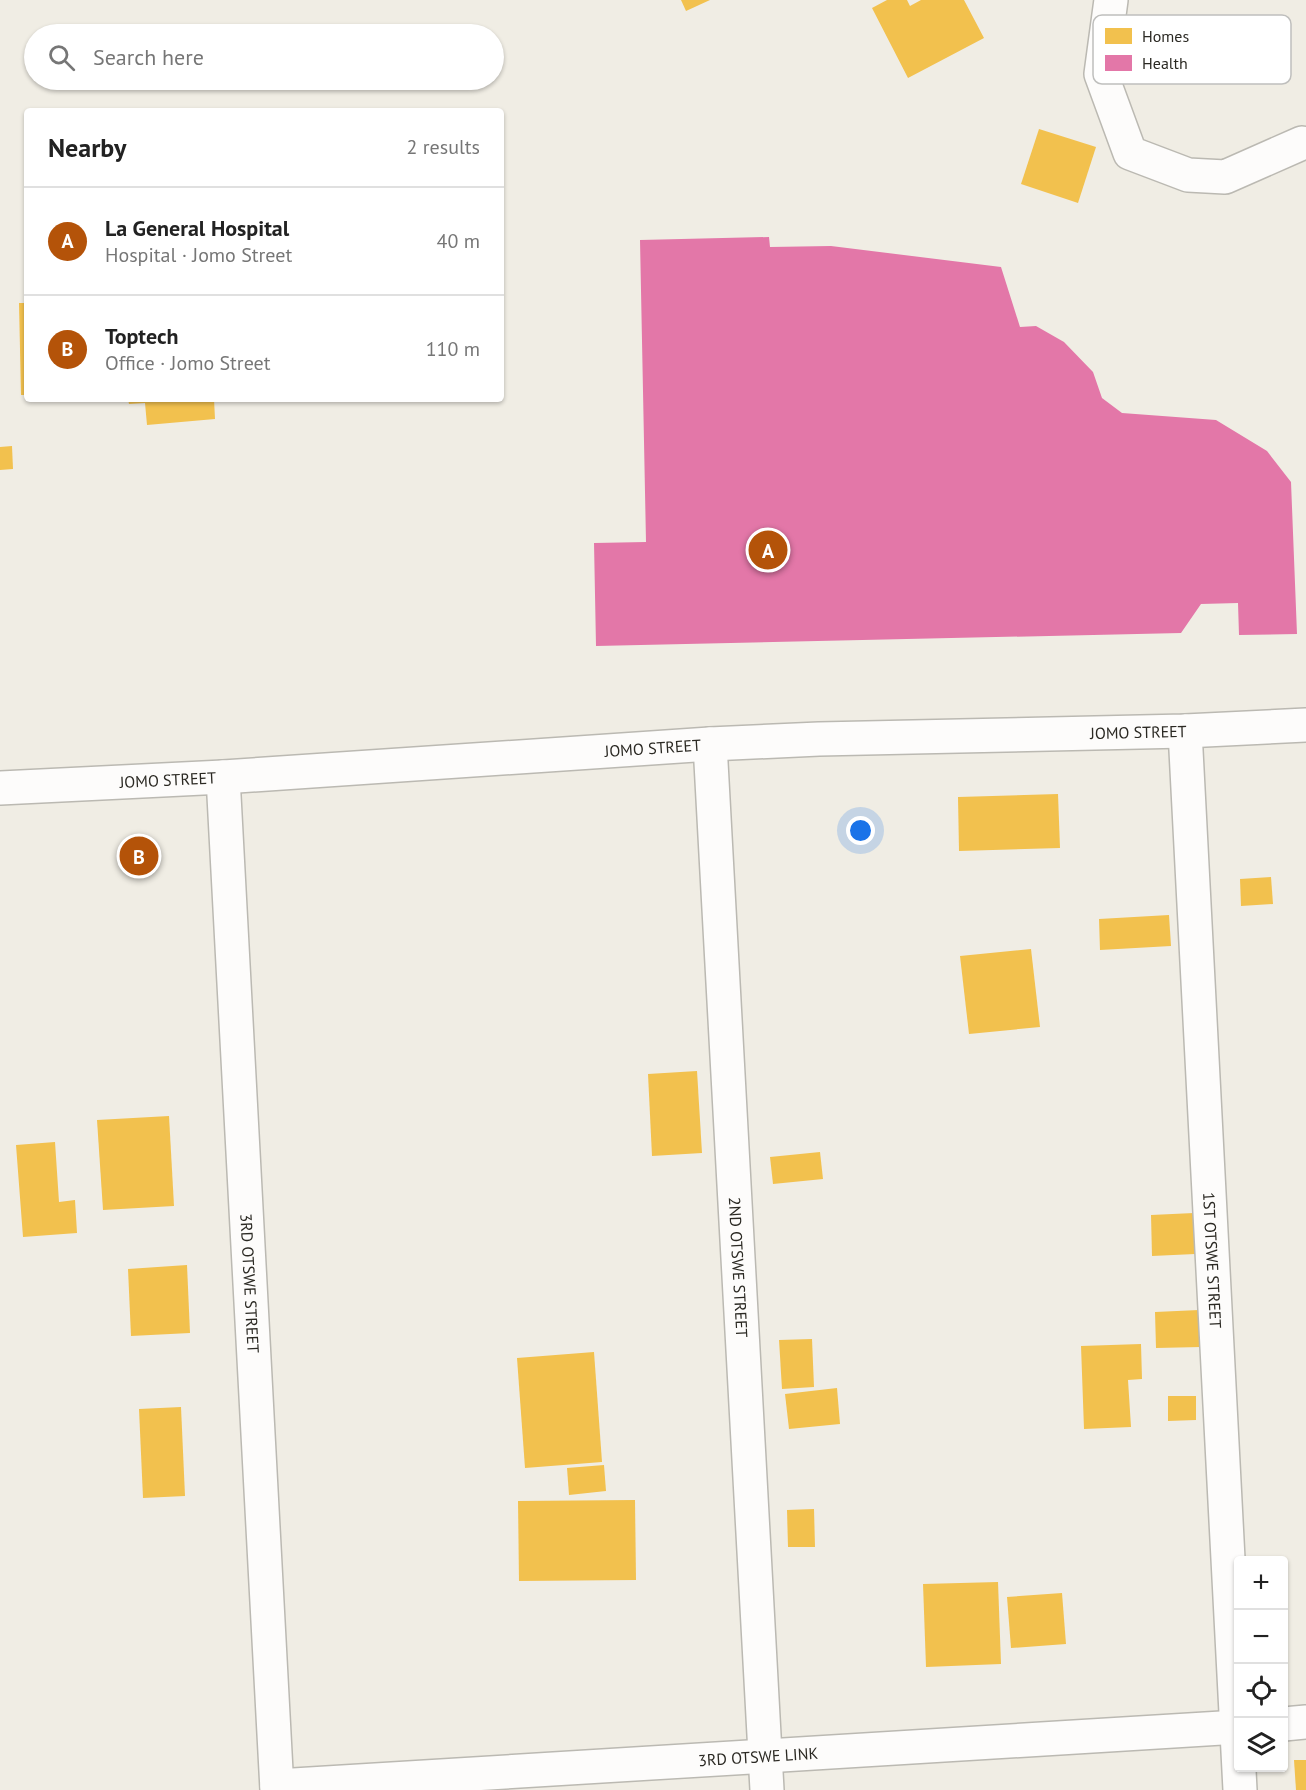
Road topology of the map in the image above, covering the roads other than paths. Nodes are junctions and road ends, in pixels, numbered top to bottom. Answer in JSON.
{"nodes":[{"id":1,"x":1111,"y":0,"type":"edge"},
{"id":2,"x":1109,"y":15,"type":"edge"},
{"id":3,"x":1105,"y":84,"type":"edge"},
{"id":4,"x":1302,"y":143,"type":"dead end"},
{"id":5,"x":1306,"y":725,"type":"edge"},
{"id":6,"x":1185,"y":731,"type":"junction"},
{"id":7,"x":710,"y":744,"type":"junction"},
{"id":8,"x":223,"y":777,"type":"junction"},
{"id":9,"x":0,"y":788,"type":"edge"},
{"id":10,"x":1237,"y":1718,"type":"edge"},
{"id":11,"x":1306,"y":1722,"type":"edge"},
{"id":12,"x":1288,"y":1724,"type":"edge"},
{"id":13,"x":1234,"y":1727,"type":"edge"},
{"id":14,"x":765,"y":1756,"type":"junction"},
{"id":15,"x":1239,"y":1772,"type":"edge"},
{"id":16,"x":277,"y":1788,"type":"edge"},
{"id":17,"x":767,"y":1790,"type":"edge"},
{"id":18,"x":1240,"y":1790,"type":"edge"}],
"edges":[{"from":1,"to":2,"type":"street"},
{"from":3,"to":4,"type":"street"},
{"from":5,"to":6,"type":"street","name":"JOMO STREET"},
{"from":6,"to":7,"type":"street","name":"JOMO STREET"},
{"from":6,"to":10,"type":"street","name":"1ST OTSWE STREET"},
{"from":7,"to":8,"type":"street","name":"JOMO STREET"},
{"from":7,"to":14,"type":"street","name":"2ND OTSWE STREET"},
{"from":8,"to":9,"type":"street","name":"JOMO STREET"},
{"from":8,"to":16,"type":"street","name":"3RD OTSWE STREET"},
{"from":11,"to":12,"type":"street"},
{"from":13,"to":14,"type":"street","name":"3RD OTSWE LINK"},
{"from":14,"to":16,"type":"street","name":"3RD OTSWE LINK"},
{"from":14,"to":17,"type":"street","name":"2ND OTSWE STREET"},
{"from":15,"to":18,"type":"street","name":"1ST OTSWE STREET"}]}
